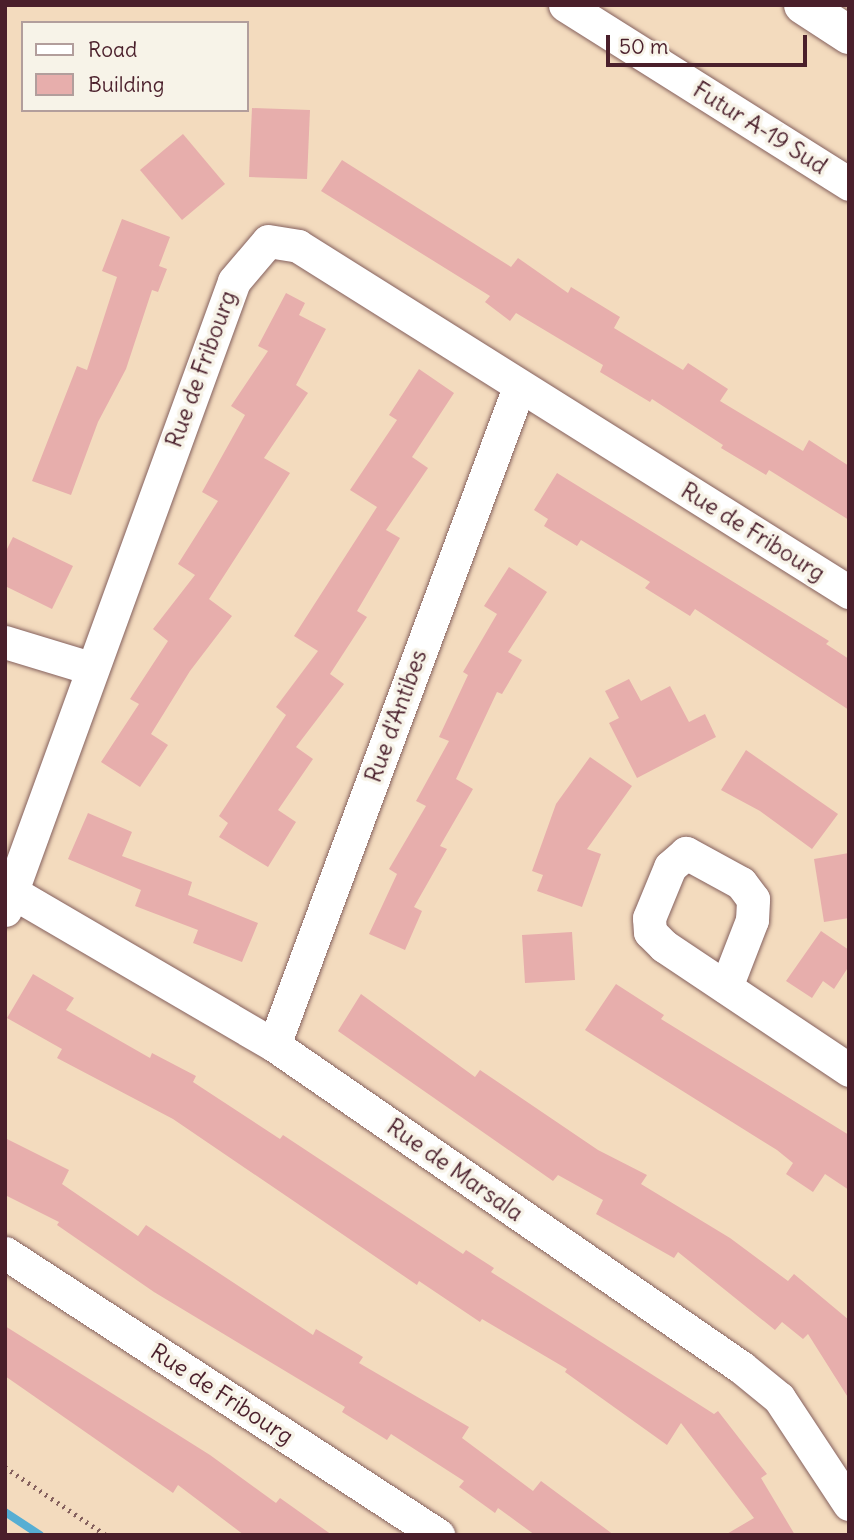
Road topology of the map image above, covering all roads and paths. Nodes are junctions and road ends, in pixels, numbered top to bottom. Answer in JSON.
{"nodes":[{"id":1,"x":565,"y":5,"type":"edge"},
{"id":2,"x":803,"y":5,"type":"edge"},
{"id":3,"x":849,"y":35,"type":"edge"},
{"id":4,"x":849,"y":184,"type":"edge"},
{"id":5,"x":519,"y":387,"type":"junction"},
{"id":6,"x":849,"y":592,"type":"edge"},
{"id":7,"x":5,"y":642,"type":"edge"},
{"id":8,"x":90,"y":668,"type":"junction"},
{"id":9,"x":8,"y":901,"type":"edge"},
{"id":10,"x":726,"y":987,"type":"dead end"},
{"id":11,"x":274,"y":1045,"type":"junction"},
{"id":12,"x":849,"y":1070,"type":"edge"},
{"id":13,"x":5,"y":1253,"type":"edge"},
{"id":14,"x":5,"y":1466,"type":"edge"},
{"id":15,"x":849,"y":1504,"type":"edge"},
{"id":16,"x":106,"y":1535,"type":"edge"},
{"id":17,"x":438,"y":1535,"type":"edge"}],
"edges":[{"from":1,"to":4,"type":"street","name":"Futur A-19 Sud"},
{"from":2,"to":3,"type":"highway"},
{"from":5,"to":6,"type":"street","name":"Rue de Fribourg"},
{"from":5,"to":8,"type":"street","name":"Rue de Fribourg"},
{"from":5,"to":11,"type":"street","name":"Rue d'Antibes"},
{"from":7,"to":8,"type":"street"},
{"from":8,"to":9,"type":"street","name":"Rue de Fribourg"},
{"from":9,"to":11,"type":"street","name":"Rue de Marsala"},
{"from":10,"to":12,"type":"street"},
{"from":11,"to":15,"type":"street","name":"Rue de Marsala"},
{"from":13,"to":17,"type":"street","name":"Rue de Fribourg"},
{"from":14,"to":16,"type":"path"}]}
